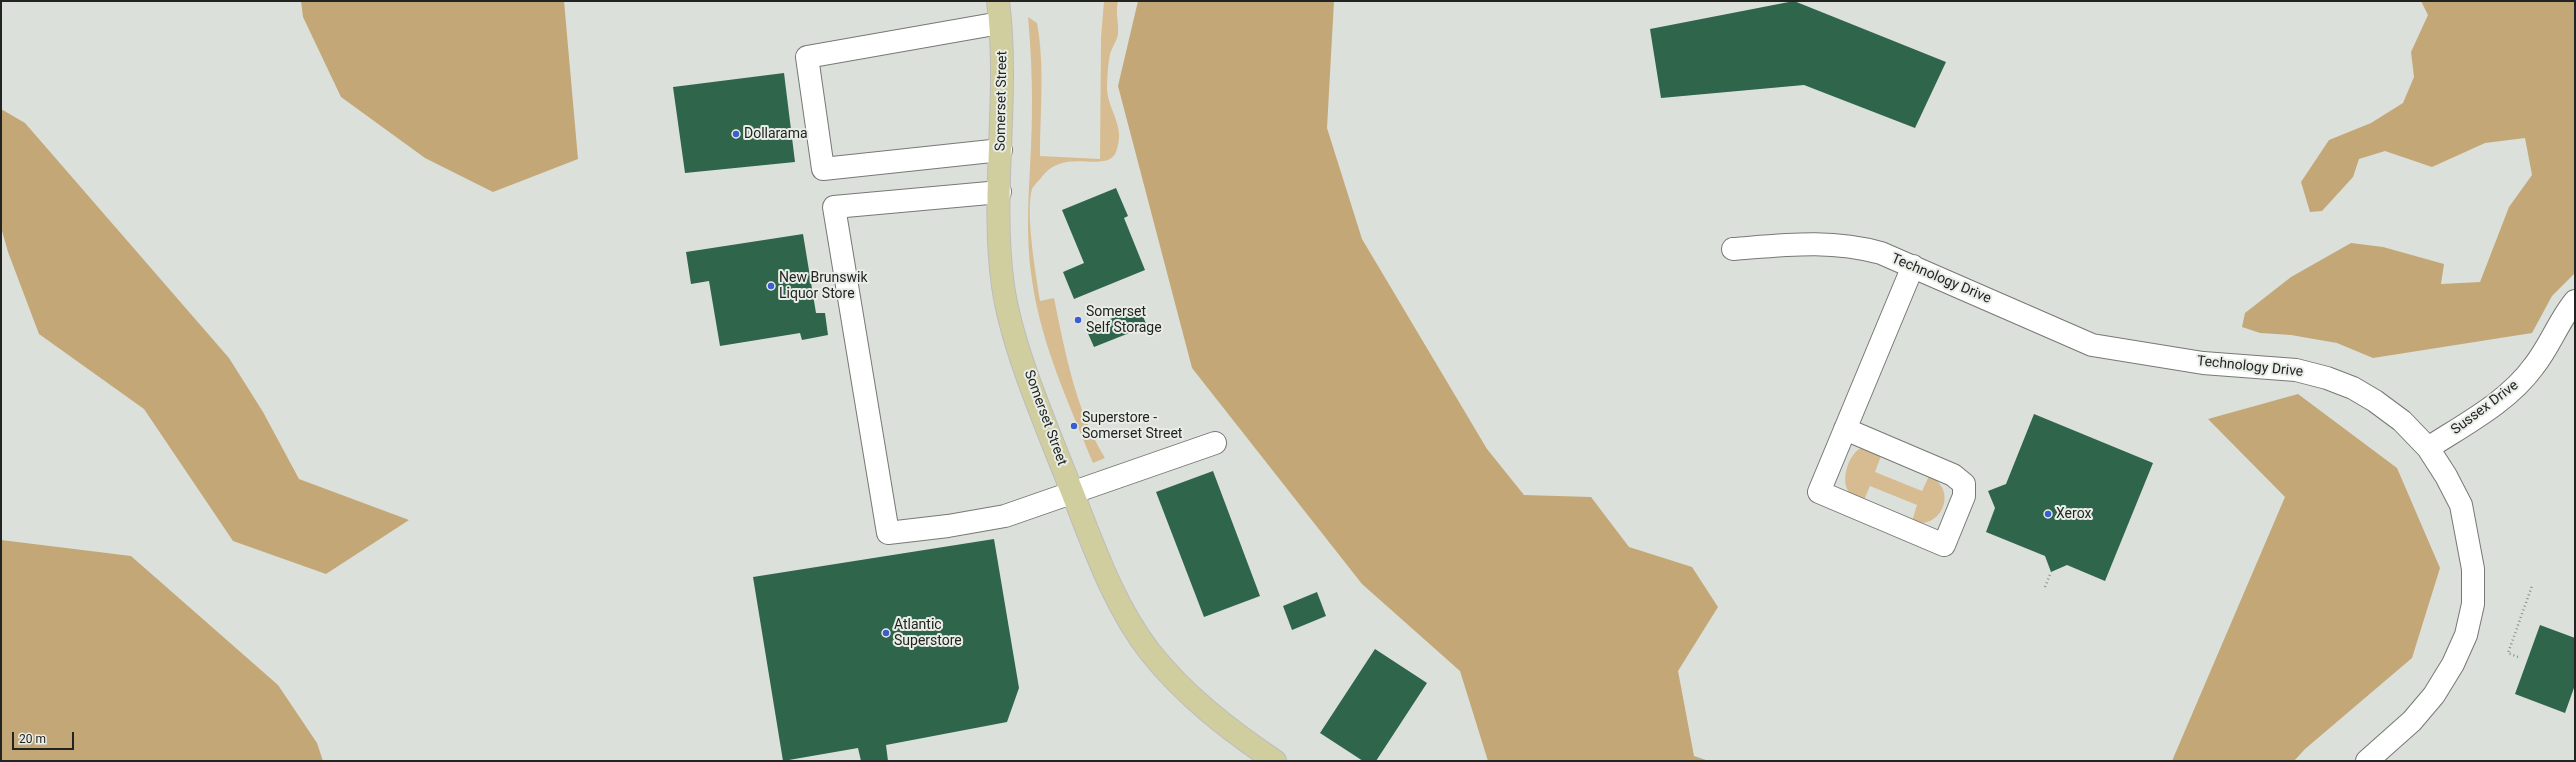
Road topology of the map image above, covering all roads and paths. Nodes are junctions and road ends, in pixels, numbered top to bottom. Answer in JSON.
{"nodes":[{"id":1,"x":998,"y":1,"type":"edge"},
{"id":2,"x":1000,"y":23,"type":"junction"},
{"id":3,"x":1001,"y":150,"type":"junction"},
{"id":4,"x":1000,"y":192,"type":"junction"},
{"id":5,"x":1732,"y":249,"type":"dead end"},
{"id":6,"x":1913,"y":266,"type":"junction"},
{"id":7,"x":2575,"y":301,"type":"edge"},
{"id":8,"x":1845,"y":429,"type":"junction"},
{"id":9,"x":1215,"y":443,"type":"dead end"},
{"id":10,"x":2428,"y":448,"type":"junction"},
{"id":11,"x":1073,"y":492,"type":"junction"},
{"id":12,"x":2051,"y":572,"type":"dead end"},
{"id":13,"x":2532,"y":586,"type":"dead end"},
{"id":14,"x":2045,"y":587,"type":"dead end"},
{"id":15,"x":2518,"y":657,"type":"dead end"},
{"id":16,"x":1275,"y":761,"type":"edge"},
{"id":17,"x":2367,"y":761,"type":"edge"}],
"edges":[{"from":1,"to":2,"type":"main road","name":"Somerset Street"},
{"from":2,"to":3,"type":"main road","name":"Somerset Street"},
{"from":2,"to":3,"type":"street"},
{"from":3,"to":4,"type":"main road","name":"Somerset Street"},
{"from":4,"to":11,"type":"main road","name":"Somerset Street"},
{"from":4,"to":11,"type":"street"},
{"from":5,"to":6,"type":"street","name":"Technology Drive"},
{"from":6,"to":8,"type":"street"},
{"from":6,"to":10,"type":"street","name":"Technology Drive"},
{"from":7,"to":10,"type":"street","name":"Sussex Drive"},
{"from":8,"to":8,"type":"street"},
{"from":9,"to":11,"type":"street"},
{"from":10,"to":17,"type":"street","name":"Technology Drive"},
{"from":11,"to":16,"type":"main road","name":"Somerset Street"},
{"from":12,"to":14,"type":"path"},
{"from":13,"to":15,"type":"path"}]}
